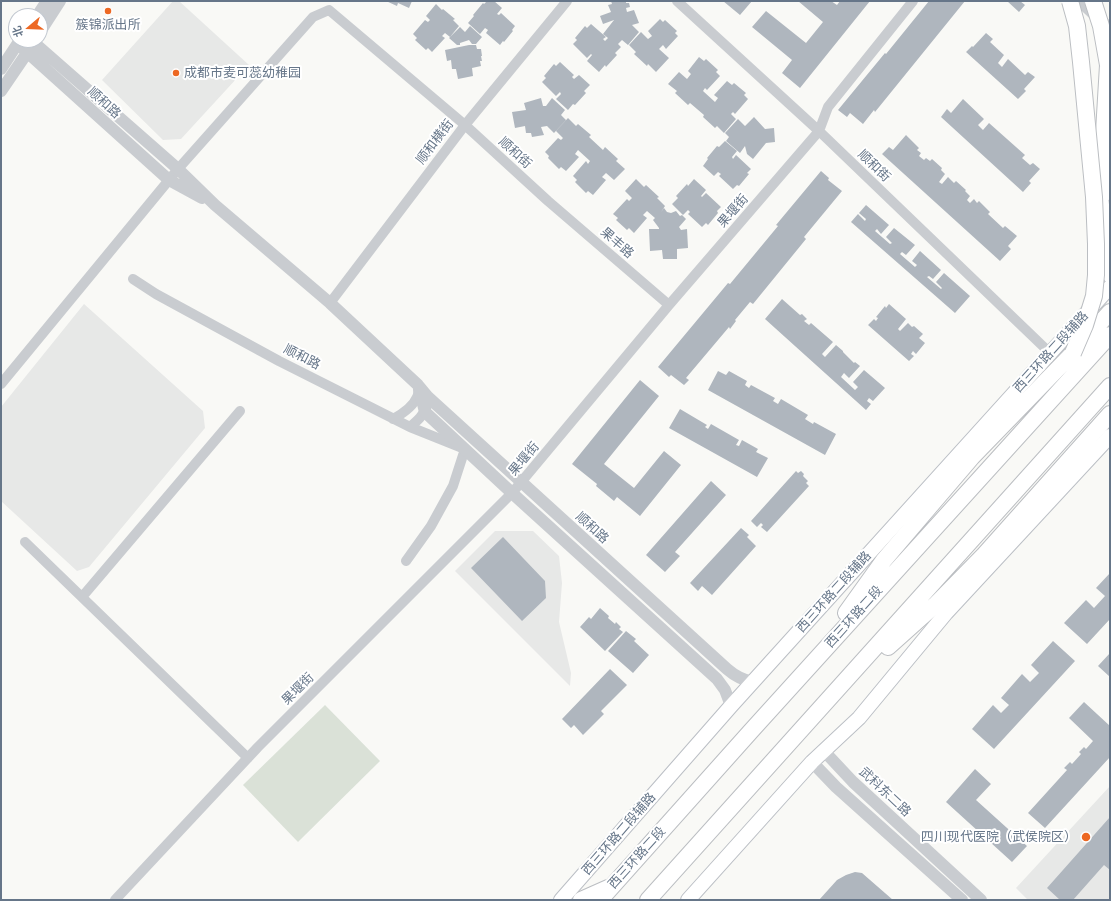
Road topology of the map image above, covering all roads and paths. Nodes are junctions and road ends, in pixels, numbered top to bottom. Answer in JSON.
{"nodes":[{"id":1,"x":60,"y":1,"type":"edge"},
{"id":2,"x":567,"y":1,"type":"edge"},
{"id":3,"x":677,"y":1,"type":"edge"},
{"id":4,"x":913,"y":1,"type":"edge"},
{"id":5,"x":1070,"y":1,"type":"edge"},
{"id":6,"x":1079,"y":1,"type":"edge"},
{"id":7,"x":1093,"y":1,"type":"edge"},
{"id":8,"x":48,"y":19,"type":"edge"},
{"id":9,"x":1110,"y":29,"type":"edge"},
{"id":10,"x":15,"y":48,"type":"edge"},
{"id":11,"x":29,"y":48,"type":"edge"},
{"id":12,"x":40,"y":48,"type":"edge"},
{"id":13,"x":41,"y":48,"type":"edge"},
{"id":14,"x":1,"y":69,"type":"edge"},
{"id":15,"x":1,"y":91,"type":"edge"},
{"id":16,"x":465,"y":125,"type":"junction"},
{"id":17,"x":819,"y":131,"type":"junction"},
{"id":18,"x":178,"y":169,"type":"junction"},
{"id":19,"x":169,"y":180,"type":"junction"},
{"id":20,"x":1110,"y":192,"type":"edge"},
{"id":21,"x":548,"y":201,"type":"joint"},
{"id":22,"x":215,"y":205,"type":"junction"},
{"id":23,"x":1110,"y":276,"type":"edge"},
{"id":24,"x":133,"y":279,"type":"dead end"},
{"id":25,"x":1110,"y":287,"type":"edge"},
{"id":26,"x":330,"y":303,"type":"junction"},
{"id":27,"x":669,"y":305,"type":"junction"},
{"id":28,"x":1110,"y":312,"type":"edge"},
{"id":29,"x":1110,"y":335,"type":"edge"},
{"id":30,"x":1050,"y":353,"type":"junction"},
{"id":31,"x":1073,"y":353,"type":"junction"},
{"id":32,"x":1,"y":384,"type":"edge"},
{"id":33,"x":418,"y":385,"type":"junction"},
{"id":34,"x":1110,"y":386,"type":"edge"},
{"id":35,"x":428,"y":397,"type":"junction"},
{"id":36,"x":240,"y":411,"type":"dead end"},
{"id":37,"x":425,"y":412,"type":"junction"},
{"id":38,"x":1110,"y":414,"type":"edge"},
{"id":39,"x":393,"y":419,"type":"junction"},
{"id":40,"x":1110,"y":422,"type":"edge"},
{"id":41,"x":410,"y":427,"type":"junction"},
{"id":42,"x":1092,"y":434,"type":"junction"},
{"id":43,"x":1110,"y":436,"type":"edge"},
{"id":44,"x":465,"y":449,"type":"junction"},
{"id":45,"x":521,"y":482,"type":"junction"},
{"id":46,"x":512,"y":493,"type":"junction"},
{"id":47,"x":25,"y":542,"type":"dead end"},
{"id":48,"x":406,"y":561,"type":"dead end"},
{"id":49,"x":82,"y":597,"type":"junction"},
{"id":50,"x":804,"y":672,"type":"junction"},
{"id":51,"x":753,"y":682,"type":"junction"},
{"id":52,"x":831,"y":696,"type":"junction"},
{"id":53,"x":731,"y":706,"type":"junction"},
{"id":54,"x":824,"y":751,"type":"junction"},
{"id":55,"x":248,"y":758,"type":"junction"},
{"id":56,"x":812,"y":762,"type":"junction"},
{"id":57,"x":611,"y":887,"type":"junction"},
{"id":58,"x":115,"y":900,"type":"edge"},
{"id":59,"x":561,"y":900,"type":"edge"},
{"id":60,"x":580,"y":900,"type":"edge"},
{"id":61,"x":600,"y":900,"type":"edge"},
{"id":62,"x":648,"y":900,"type":"edge"},
{"id":63,"x":688,"y":900,"type":"edge"},
{"id":64,"x":962,"y":900,"type":"edge"},
{"id":65,"x":981,"y":900,"type":"edge"}],
"edges":[{"from":1,"to":8,"type":"street"},
{"from":2,"to":16,"type":"street","name":"顺和横街"},
{"from":3,"to":17,"type":"street","name":"顺和街"},
{"from":4,"to":17,"type":"street","name":"果堰街"},
{"from":5,"to":31,"type":"highway","bridge":true},
{"from":6,"to":9,"type":"street"},
{"from":6,"to":23,"type":"main road"},
{"from":7,"to":20,"type":"highway","bridge":true},
{"from":10,"to":14,"type":"street"},
{"from":11,"to":15,"type":"street"},
{"from":12,"to":19,"type":"street","name":"顺和路"},
{"from":13,"to":18,"type":"street","name":"顺和路"},
{"from":16,"to":18,"type":"street","name":"顺和街"},
{"from":16,"to":21,"type":"street","name":"顺和街"},
{"from":16,"to":26,"type":"street","name":"顺和横街"},
{"from":17,"to":27,"type":"street","name":"果堰街"},
{"from":17,"to":30,"type":"street","name":"顺和街"},
{"from":18,"to":19,"type":"street"},
{"from":18,"to":22,"type":"street","name":"顺和路"},
{"from":19,"to":22,"type":"street","name":"顺和路"},
{"from":19,"to":32,"type":"street"},
{"from":21,"to":27,"type":"street","name":"果丰路"},
{"from":22,"to":26,"type":"street","name":"顺和路"},
{"from":24,"to":39,"type":"street","name":"顺和路"},
{"from":25,"to":30,"type":"main road","name":"西三环路二段辅路"},
{"from":26,"to":33,"type":"street","name":"顺和路"},
{"from":27,"to":45,"type":"street","name":"果堰街"},
{"from":28,"to":31,"type":"highway"},
{"from":29,"to":50,"type":"highway","name":"西三环路二段"},
{"from":30,"to":51,"type":"main road","name":"西三环路二段辅路"},
{"from":31,"to":50,"type":"highway"},
{"from":33,"to":35,"type":"street","name":"顺和路"},
{"from":33,"to":37,"type":"street"},
{"from":33,"to":39,"type":"street"},
{"from":34,"to":52,"type":"highway"},
{"from":35,"to":37,"type":"street"},
{"from":35,"to":45,"type":"street","name":"顺和路"},
{"from":36,"to":49,"type":"street"},
{"from":37,"to":41,"type":"street"},
{"from":37,"to":44,"type":"street","name":"顺和路"},
{"from":38,"to":42,"type":"highway"},
{"from":39,"to":41,"type":"street","name":"顺和路"},
{"from":40,"to":42,"type":"highway"},
{"from":41,"to":44,"type":"street","name":"顺和路"},
{"from":42,"to":52,"type":"highway"},
{"from":43,"to":54,"type":"main road"},
{"from":44,"to":46,"type":"street","name":"顺和路"},
{"from":44,"to":48,"type":"street"},
{"from":45,"to":46,"type":"street","name":"果堰街"},
{"from":45,"to":51,"type":"street","name":"顺和路"},
{"from":46,"to":53,"type":"street","name":"顺和路"},
{"from":46,"to":55,"type":"street","name":"果堰街"},
{"from":47,"to":49,"type":"street"},
{"from":49,"to":55,"type":"street"},
{"from":50,"to":57,"type":"highway","name":"西三环路二段"},
{"from":51,"to":53,"type":"main road","name":"西三环路二段辅路"},
{"from":52,"to":62,"type":"highway"},
{"from":53,"to":59,"type":"main road","name":"西三环路二段辅路"},
{"from":54,"to":56,"type":"main road"},
{"from":54,"to":65,"type":"street","name":"武科东二路"},
{"from":55,"to":58,"type":"street","name":"果堰街"},
{"from":56,"to":63,"type":"main road"},
{"from":56,"to":64,"type":"street"},
{"from":57,"to":60,"type":"highway"},
{"from":57,"to":61,"type":"highway","name":"西三环路二段"}]}
